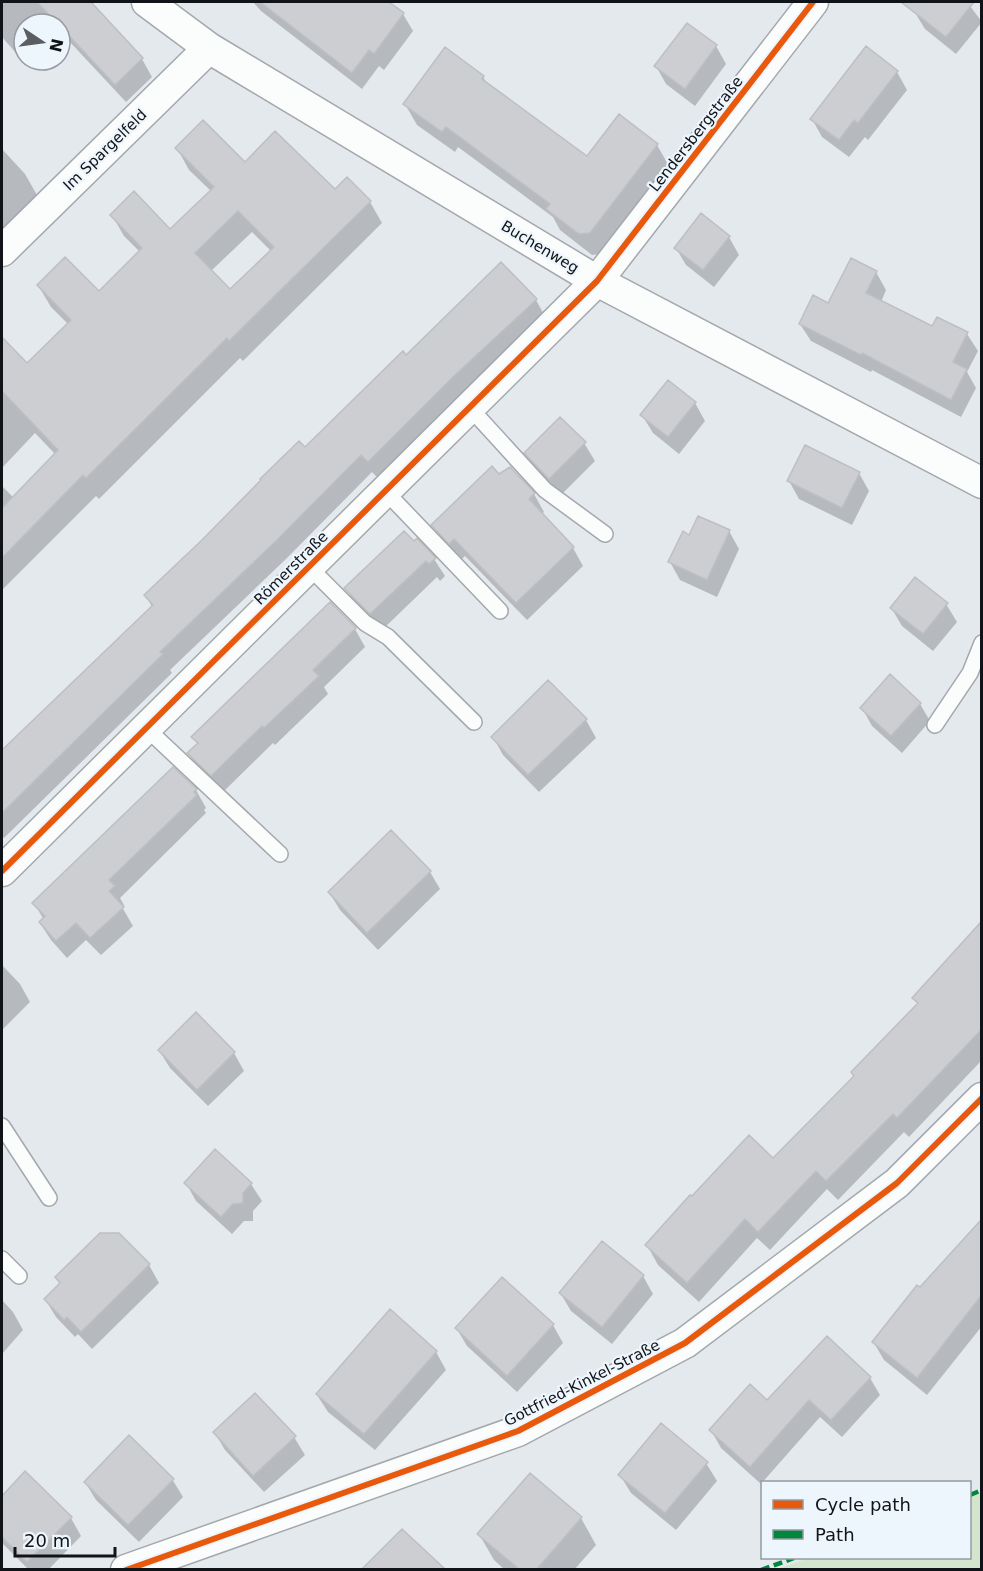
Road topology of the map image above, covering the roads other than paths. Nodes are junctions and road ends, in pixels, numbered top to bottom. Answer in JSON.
{"nodes":[{"id":1,"x":147,"y":2,"type":"edge"},
{"id":2,"x":813,"y":2,"type":"edge"},
{"id":3,"x":209,"y":48,"type":"junction"},
{"id":4,"x":2,"y":251,"type":"edge"},
{"id":5,"x":597,"y":281,"type":"junction"},
{"id":6,"x":470,"y":408,"type":"junction"},
{"id":7,"x":981,"y":483,"type":"edge"},
{"id":8,"x":385,"y":491,"type":"junction"},
{"id":9,"x":605,"y":534,"type":"dead end"},
{"id":10,"x":309,"y":567,"type":"junction"},
{"id":11,"x":500,"y":611,"type":"dead end"},
{"id":12,"x":981,"y":643,"type":"edge"},
{"id":13,"x":474,"y":722,"type":"dead end"},
{"id":14,"x":935,"y":724,"type":"dead end"},
{"id":15,"x":146,"y":728,"type":"junction"},
{"id":16,"x":280,"y":854,"type":"dead end"},
{"id":17,"x":2,"y":871,"type":"edge"},
{"id":18,"x":981,"y":1098,"type":"edge"},
{"id":19,"x":2,"y":1126,"type":"edge"},
{"id":20,"x":49,"y":1198,"type":"dead end"},
{"id":21,"x":2,"y":1259,"type":"edge"},
{"id":22,"x":19,"y":1276,"type":"dead end"},
{"id":23,"x":126,"y":1569,"type":"edge"}],
"edges":[{"from":1,"to":3,"type":"street","name":"Buchenweg"},
{"from":2,"to":5,"type":"street","name":"Lendersbergstraße"},
{"from":3,"to":4,"type":"street","name":"Im Spargelfeld"},
{"from":3,"to":5,"type":"street","name":"Buchenweg"},
{"from":5,"to":6,"type":"street","name":"Römerstraße"},
{"from":5,"to":7,"type":"street","name":"Buchenweg"},
{"from":6,"to":8,"type":"street","name":"Römerstraße"},
{"from":6,"to":9,"type":"lane"},
{"from":8,"to":10,"type":"street","name":"Römerstraße"},
{"from":8,"to":11,"type":"lane"},
{"from":10,"to":13,"type":"lane"},
{"from":10,"to":15,"type":"street","name":"Römerstraße"},
{"from":12,"to":14,"type":"lane"},
{"from":15,"to":16,"type":"lane"},
{"from":15,"to":17,"type":"street","name":"Römerstraße"},
{"from":18,"to":23,"type":"street","name":"Gottfried-Kinkel-Straße"},
{"from":19,"to":20,"type":"lane"},
{"from":21,"to":22,"type":"lane"}]}
